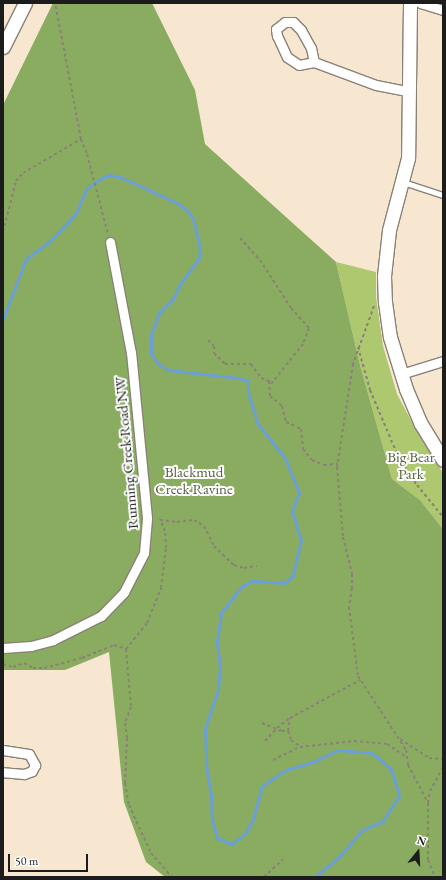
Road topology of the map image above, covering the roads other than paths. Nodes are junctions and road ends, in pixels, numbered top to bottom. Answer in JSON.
{"nodes":[{"id":1,"x":24,"y":3,"type":"edge"},
{"id":2,"x":410,"y":3,"type":"edge"},
{"id":3,"x":420,"y":3,"type":"edge"},
{"id":4,"x":443,"y":10,"type":"edge"},
{"id":5,"x":3,"y":47,"type":"edge"},
{"id":6,"x":314,"y":62,"type":"junction"},
{"id":7,"x":408,"y":91,"type":"junction"},
{"id":8,"x":402,"y":182,"type":"junction"},
{"id":9,"x":443,"y":195,"type":"edge"},
{"id":10,"x":110,"y":242,"type":"dead end"},
{"id":11,"x":443,"y":361,"type":"edge"},
{"id":12,"x":400,"y":374,"type":"junction"},
{"id":13,"x":443,"y":460,"type":"edge"},
{"id":14,"x":3,"y":648,"type":"edge"},
{"id":15,"x":3,"y":750,"type":"edge"},
{"id":16,"x":3,"y":772,"type":"edge"}],
"edges":[{"from":1,"to":5,"type":"street"},
{"from":2,"to":7,"type":"street"},
{"from":3,"to":4,"type":"street"},
{"from":6,"to":6,"type":"street"},
{"from":6,"to":7,"type":"street"},
{"from":7,"to":8,"type":"street"},
{"from":8,"to":9,"type":"lane"},
{"from":8,"to":12,"type":"street"},
{"from":10,"to":14,"type":"street","name":"Running Creek Road NW"},
{"from":11,"to":12,"type":"street"},
{"from":12,"to":13,"type":"street"},
{"from":15,"to":16,"type":"street"}]}
